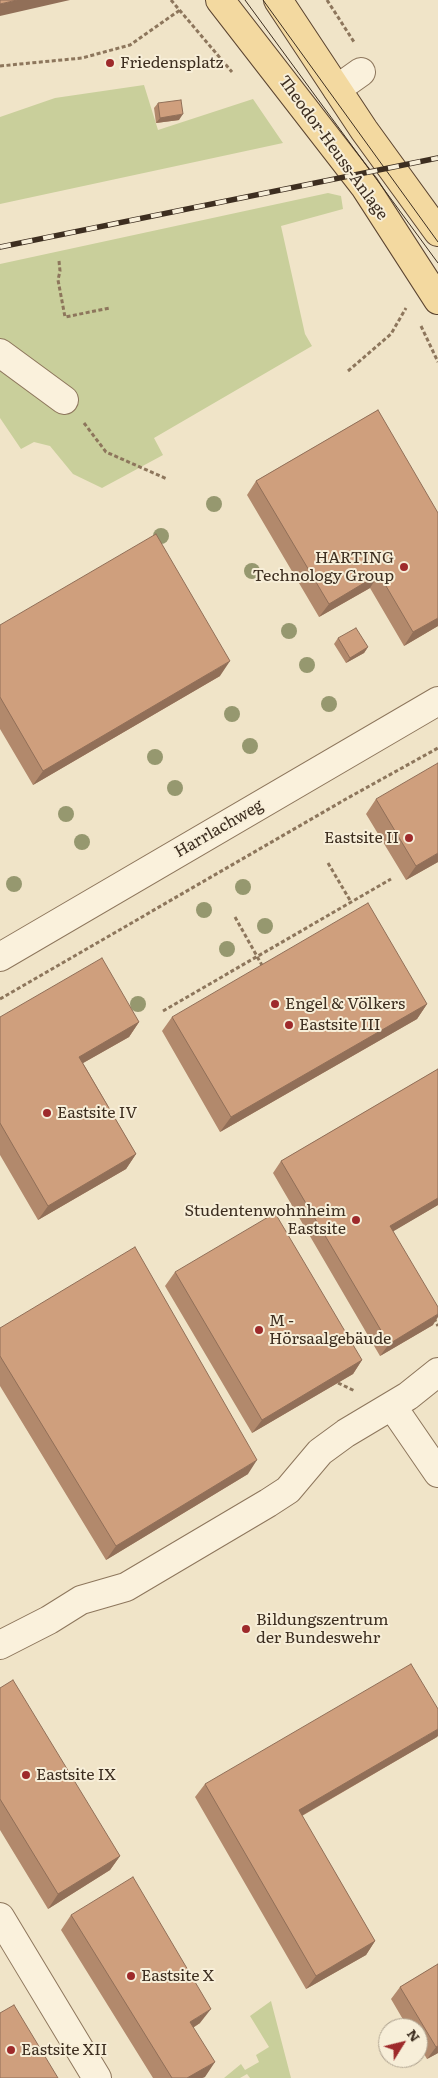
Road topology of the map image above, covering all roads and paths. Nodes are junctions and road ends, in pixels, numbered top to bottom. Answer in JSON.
{"nodes":[{"id":1,"x":171,"y":0,"type":"edge"},
{"id":2,"x":220,"y":0,"type":"edge"},
{"id":3,"x":278,"y":0,"type":"edge"},
{"id":4,"x":327,"y":0,"type":"edge"},
{"id":5,"x":180,"y":10,"type":"junction"},
{"id":6,"x":0,"y":66,"type":"edge"},
{"id":7,"x":361,"y":72,"type":"joint"},
{"id":8,"x":235,"y":75,"type":"dead end"},
{"id":9,"x":337,"y":89,"type":"junction"},
{"id":10,"x":438,"y":232,"type":"edge"},
{"id":11,"x":58,"y":262,"type":"dead end"},
{"id":12,"x":438,"y":300,"type":"edge"},
{"id":13,"x":409,"y":303,"type":"dead end"},
{"id":14,"x":110,"y":308,"type":"dead end"},
{"id":15,"x":0,"y":354,"type":"edge"},
{"id":16,"x":348,"y":371,"type":"dead end"},
{"id":17,"x":64,"y":400,"type":"joint"},
{"id":18,"x":167,"y":479,"type":"dead end"},
{"id":19,"x":438,"y":701,"type":"edge"},
{"id":20,"x":438,"y":748,"type":"edge"},
{"id":21,"x":328,"y":863,"type":"dead end"},
{"id":22,"x":391,"y":879,"type":"dead end"},
{"id":23,"x":351,"y":902,"type":"junction"},
{"id":24,"x":235,"y":917,"type":"dead end"},
{"id":25,"x":257,"y":956,"type":"junction"},
{"id":26,"x":0,"y":957,"type":"edge"},
{"id":27,"x":266,"y":971,"type":"edge"},
{"id":28,"x":0,"y":999,"type":"edge"},
{"id":29,"x":163,"y":1011,"type":"dead end"},
{"id":30,"x":427,"y":1316,"type":"edge"},
{"id":31,"x":438,"y":1326,"type":"edge"},
{"id":32,"x":438,"y":1372,"type":"edge"},
{"id":33,"x":338,"y":1383,"type":"edge"},
{"id":34,"x":359,"y":1392,"type":"dead end"},
{"id":35,"x":392,"y":1406,"type":"junction"},
{"id":36,"x":438,"y":1473,"type":"edge"},
{"id":37,"x":0,"y":1645,"type":"edge"},
{"id":38,"x":0,"y":1917,"type":"edge"},
{"id":39,"x":7,"y":1946,"type":"edge"},
{"id":40,"x":97,"y":2078,"type":"edge"}],
"edges":[{"from":1,"to":5,"type":"path"},
{"from":2,"to":12,"type":"main road","name":"Theodor-Heuss-Anlage"},
{"from":3,"to":9,"type":"main road"},
{"from":4,"to":7,"type":"path"},
{"from":5,"to":6,"type":"path"},
{"from":5,"to":8,"type":"path"},
{"from":7,"to":9,"type":"street"},
{"from":9,"to":10,"type":"main road"},
{"from":11,"to":14,"type":"path"},
{"from":13,"to":16,"type":"path"},
{"from":15,"to":17,"type":"street"},
{"from":17,"to":18,"type":"path"},
{"from":19,"to":26,"type":"street","name":"Harrlachweg"},
{"from":20,"to":28,"type":"path"},
{"from":21,"to":23,"type":"path"},
{"from":22,"to":23,"type":"path"},
{"from":23,"to":25,"type":"path"},
{"from":24,"to":25,"type":"path"},
{"from":25,"to":27,"type":"path"},
{"from":25,"to":29,"type":"path"},
{"from":30,"to":31,"type":"path"},
{"from":32,"to":35,"type":"street"},
{"from":33,"to":34,"type":"path"},
{"from":35,"to":36,"type":"street"},
{"from":35,"to":37,"type":"street"},
{"from":38,"to":39,"type":"street"},
{"from":39,"to":40,"type":"street"}]}
